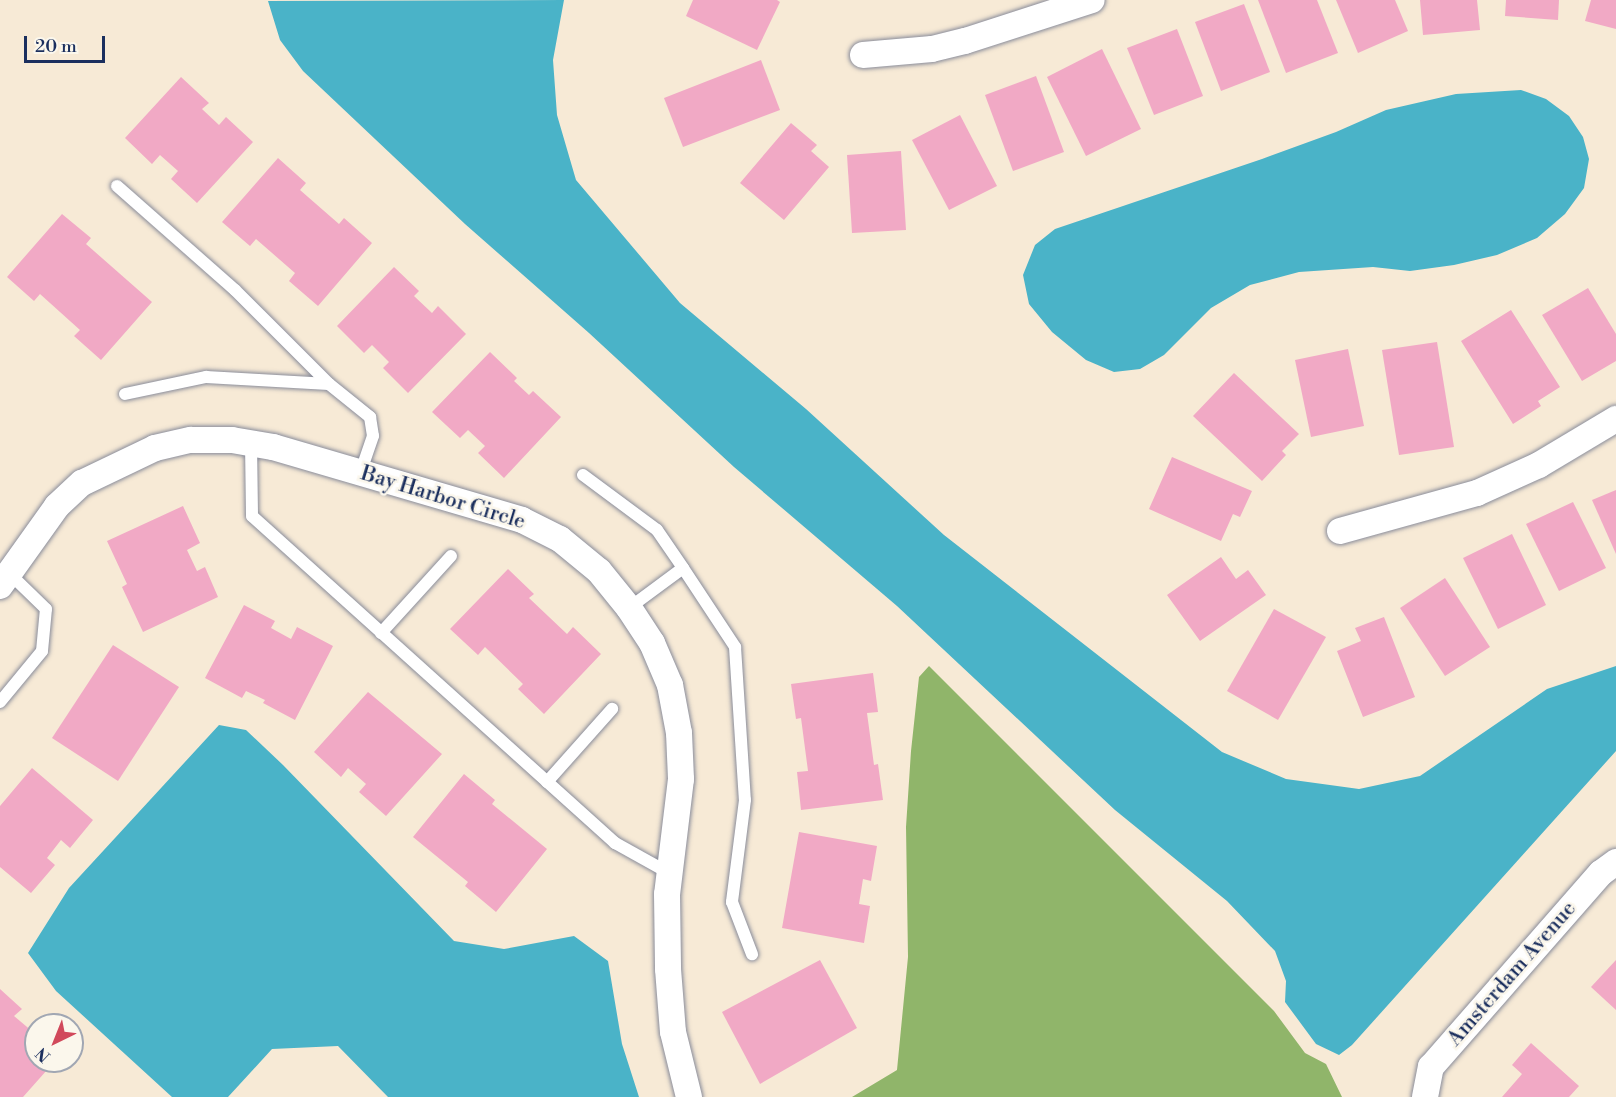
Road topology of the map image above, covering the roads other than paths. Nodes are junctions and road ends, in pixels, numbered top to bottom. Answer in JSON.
{"nodes":[{"id":1,"x":1092,"y":0,"type":"edge"},
{"id":2,"x":863,"y":55,"type":"dead end"},
{"id":3,"x":117,"y":186,"type":"dead end"},
{"id":4,"x":329,"y":384,"type":"junction"},
{"id":5,"x":125,"y":394,"type":"dead end"},
{"id":6,"x":1616,"y":419,"type":"edge"},
{"id":7,"x":251,"y":443,"type":"junction"},
{"id":8,"x":360,"y":473,"type":"junction"},
{"id":9,"x":583,"y":475,"type":"dead end"},
{"id":10,"x":1340,"y":531,"type":"dead end"},
{"id":11,"x":451,"y":556,"type":"dead end"},
{"id":12,"x":683,"y":568,"type":"junction"},
{"id":13,"x":5,"y":580,"type":"edge"},
{"id":14,"x":629,"y":608,"type":"junction"},
{"id":15,"x":381,"y":633,"type":"junction"},
{"id":16,"x":0,"y":702,"type":"edge"},
{"id":17,"x":612,"y":710,"type":"dead end"},
{"id":18,"x":547,"y":782,"type":"junction"},
{"id":19,"x":1616,"y":862,"type":"edge"},
{"id":20,"x":669,"y":873,"type":"junction"},
{"id":21,"x":752,"y":954,"type":"dead end"},
{"id":22,"x":688,"y":1097,"type":"edge"},
{"id":23,"x":1425,"y":1097,"type":"edge"}],
"edges":[{"from":1,"to":2,"type":"street"},
{"from":3,"to":4,"type":"lane"},
{"from":4,"to":5,"type":"lane"},
{"from":4,"to":8,"type":"lane"},
{"from":6,"to":10,"type":"street"},
{"from":7,"to":8,"type":"street","name":"Bay Harbor Circle"},
{"from":7,"to":13,"type":"street","name":"Bay Harbor Circle"},
{"from":7,"to":15,"type":"lane"},
{"from":8,"to":14,"type":"street","name":"Bay Harbor Circle"},
{"from":9,"to":12,"type":"lane"},
{"from":11,"to":15,"type":"lane"},
{"from":12,"to":14,"type":"lane"},
{"from":12,"to":21,"type":"lane"},
{"from":13,"to":16,"type":"lane"},
{"from":14,"to":20,"type":"street","name":"Bay Harbor Circle"},
{"from":15,"to":18,"type":"lane"},
{"from":17,"to":18,"type":"lane"},
{"from":18,"to":20,"type":"lane"},
{"from":19,"to":23,"type":"street","name":"Amsterdam Avenue"},
{"from":20,"to":22,"type":"street","name":"Bay Harbor Circle"}]}
